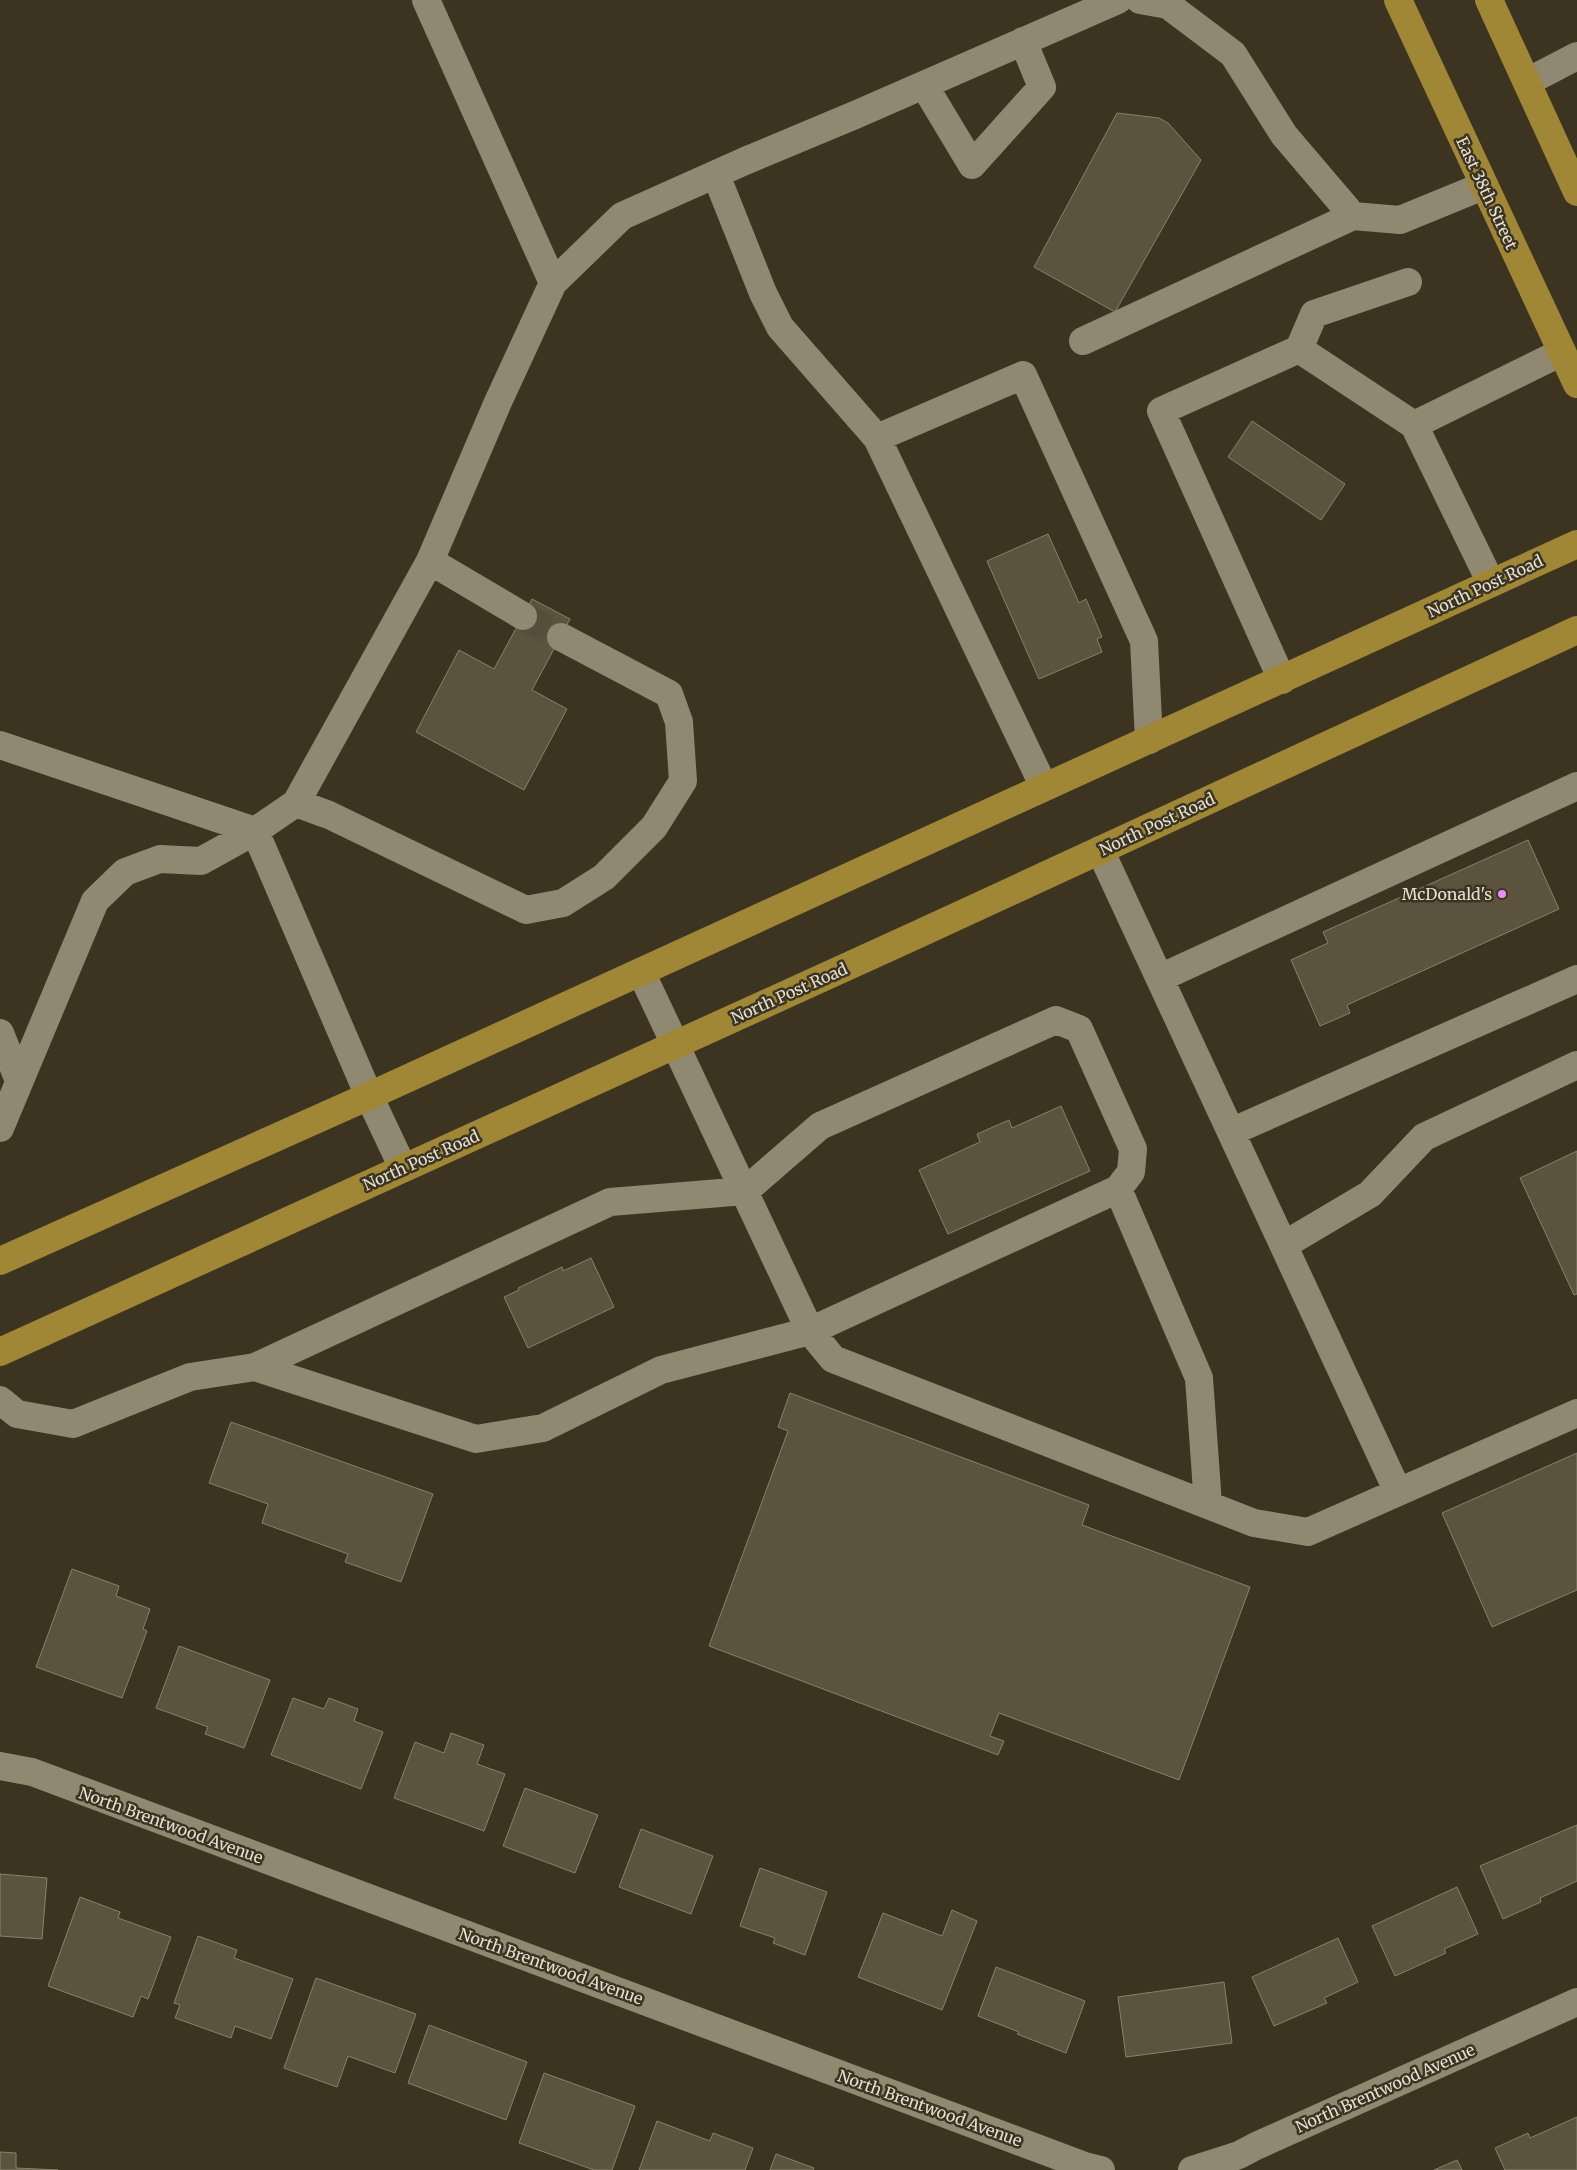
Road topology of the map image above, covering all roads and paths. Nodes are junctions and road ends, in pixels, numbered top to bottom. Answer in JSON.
{"nodes":[{"id":1,"x":426,"y":0,"type":"edge"},
{"id":2,"x":1118,"y":0,"type":"edge"},
{"id":3,"x":1140,"y":0,"type":"edge"},
{"id":4,"x":1398,"y":0,"type":"edge"},
{"id":5,"x":1489,"y":0,"type":"edge"},
{"id":6,"x":1023,"y":41,"type":"junction"},
{"id":7,"x":1577,"y":56,"type":"edge"},
{"id":8,"x":1527,"y":82,"type":"junction"},
{"id":9,"x":924,"y":85,"type":"junction"},
{"id":10,"x":716,"y":175,"type":"junction"},
{"id":11,"x":1574,"y":179,"type":"edge"},
{"id":12,"x":1483,"y":186,"type":"junction"},
{"id":13,"x":1353,"y":216,"type":"junction"},
{"id":14,"x":1408,"y":282,"type":"dead end"},
{"id":15,"x":553,"y":283,"type":"junction"},
{"id":16,"x":1083,"y":341,"type":"dead end"},
{"id":17,"x":1299,"y":349,"type":"junction"},
{"id":18,"x":1562,"y":352,"type":"junction"},
{"id":19,"x":1577,"y":384,"type":"edge"},
{"id":20,"x":1414,"y":425,"type":"junction"},
{"id":21,"x":877,"y":438,"type":"junction"},
{"id":22,"x":1577,"y":544,"type":"edge"},
{"id":23,"x":430,"y":561,"type":"junction"},
{"id":24,"x":1491,"y":583,"type":"junction"},
{"id":25,"x":523,"y":616,"type":"tunnel mouth"},
{"id":26,"x":1577,"y":630,"type":"edge"},
{"id":27,"x":560,"y":637,"type":"tunnel mouth"},
{"id":28,"x":1282,"y":680,"type":"junction"},
{"id":29,"x":1149,"y":740,"type":"junction"},
{"id":30,"x":0,"y":745,"type":"edge"},
{"id":31,"x":1577,"y":786,"type":"edge"},
{"id":32,"x":1044,"y":788,"type":"junction"},
{"id":33,"x":296,"y":803,"type":"junction"},
{"id":34,"x":255,"y":831,"type":"junction"},
{"id":35,"x":1100,"y":850,"type":"junction"},
{"id":36,"x":641,"y":972,"type":"junction"},
{"id":37,"x":1160,"y":978,"type":"junction"},
{"id":38,"x":1577,"y":979,"type":"edge"},
{"id":39,"x":0,"y":1033,"type":"edge"},
{"id":40,"x":676,"y":1044,"type":"junction"},
{"id":41,"x":1577,"y":1066,"type":"edge"},
{"id":42,"x":19,"y":1081,"type":"junction"},
{"id":43,"x":369,"y":1096,"type":"junction"},
{"id":44,"x":0,"y":1128,"type":"edge"},
{"id":45,"x":1231,"y":1132,"type":"junction"},
{"id":46,"x":403,"y":1168,"type":"junction"},
{"id":47,"x":1118,"y":1189,"type":"junction"},
{"id":48,"x":744,"y":1191,"type":"junction"},
{"id":49,"x":1284,"y":1245,"type":"junction"},
{"id":50,"x":0,"y":1261,"type":"edge"},
{"id":51,"x":810,"y":1331,"type":"junction"},
{"id":52,"x":0,"y":1352,"type":"edge"},
{"id":53,"x":255,"y":1367,"type":"junction"},
{"id":54,"x":0,"y":1400,"type":"edge"},
{"id":55,"x":1577,"y":1413,"type":"edge"},
{"id":56,"x":1398,"y":1492,"type":"junction"},
{"id":57,"x":1208,"y":1505,"type":"junction"},
{"id":58,"x":0,"y":1766,"type":"edge"},
{"id":59,"x":1577,"y":2002,"type":"edge"},
{"id":60,"x":1101,"y":2170,"type":"edge"},
{"id":61,"x":1192,"y":2170,"type":"edge"}],
"edges":[{"from":1,"to":15,"type":"street"},
{"from":2,"to":6,"type":"street"},
{"from":3,"to":13,"type":"street"},
{"from":4,"to":12,"type":"main road","name":"East 38th Street"},
{"from":5,"to":8,"type":"main road"},
{"from":6,"to":9,"type":"street"},
{"from":6,"to":9,"type":"street"},
{"from":7,"to":8,"type":"street"},
{"from":8,"to":11,"type":"main road"},
{"from":9,"to":10,"type":"street"},
{"from":10,"to":15,"type":"street"},
{"from":10,"to":21,"type":"street"},
{"from":12,"to":13,"type":"street"},
{"from":12,"to":18,"type":"main road","name":"East 38th Street"},
{"from":13,"to":16,"type":"street"},
{"from":14,"to":17,"type":"street"},
{"from":15,"to":23,"type":"street"},
{"from":17,"to":20,"type":"street"},
{"from":17,"to":28,"type":"street"},
{"from":18,"to":19,"type":"main road","name":"East 38th Street"},
{"from":18,"to":20,"type":"street"},
{"from":20,"to":24,"type":"street"},
{"from":21,"to":29,"type":"street"},
{"from":21,"to":32,"type":"street"},
{"from":22,"to":24,"type":"main road","name":"North Post Road"},
{"from":23,"to":25,"type":"street"},
{"from":23,"to":33,"type":"street"},
{"from":24,"to":28,"type":"main road","name":"North Post Road"},
{"from":26,"to":35,"type":"main road","name":"North Post Road"},
{"from":27,"to":33,"type":"street"},
{"from":28,"to":29,"type":"main road","name":"North Post Road"},
{"from":29,"to":32,"type":"main road","name":"North Post Road"},
{"from":30,"to":34,"type":"street"},
{"from":31,"to":37,"type":"street"},
{"from":32,"to":36,"type":"main road","name":"North Post Road"},
{"from":33,"to":34,"type":"street"},
{"from":34,"to":42,"type":"street"},
{"from":34,"to":43,"type":"street"},
{"from":35,"to":37,"type":"street"},
{"from":35,"to":40,"type":"main road","name":"North Post Road"},
{"from":36,"to":40,"type":"street"},
{"from":36,"to":43,"type":"main road","name":"North Post Road"},
{"from":37,"to":45,"type":"street"},
{"from":38,"to":45,"type":"street"},
{"from":39,"to":42,"type":"street"},
{"from":40,"to":46,"type":"main road","name":"North Post Road"},
{"from":40,"to":48,"type":"street"},
{"from":41,"to":49,"type":"street"},
{"from":42,"to":44,"type":"street"},
{"from":43,"to":46,"type":"street"},
{"from":43,"to":50,"type":"main road","name":"North Post Road"},
{"from":45,"to":49,"type":"street"},
{"from":46,"to":52,"type":"main road","name":"North Post Road"},
{"from":47,"to":48,"type":"street"},
{"from":47,"to":51,"type":"street"},
{"from":47,"to":57,"type":"street"},
{"from":48,"to":51,"type":"street"},
{"from":48,"to":53,"type":"street"},
{"from":49,"to":56,"type":"street"},
{"from":51,"to":53,"type":"street"},
{"from":51,"to":57,"type":"street"},
{"from":53,"to":54,"type":"street"},
{"from":55,"to":56,"type":"street"},
{"from":56,"to":57,"type":"street"},
{"from":58,"to":60,"type":"street","name":"North Brentwood Avenue"},
{"from":59,"to":61,"type":"street","name":"North Brentwood Avenue"}]}
